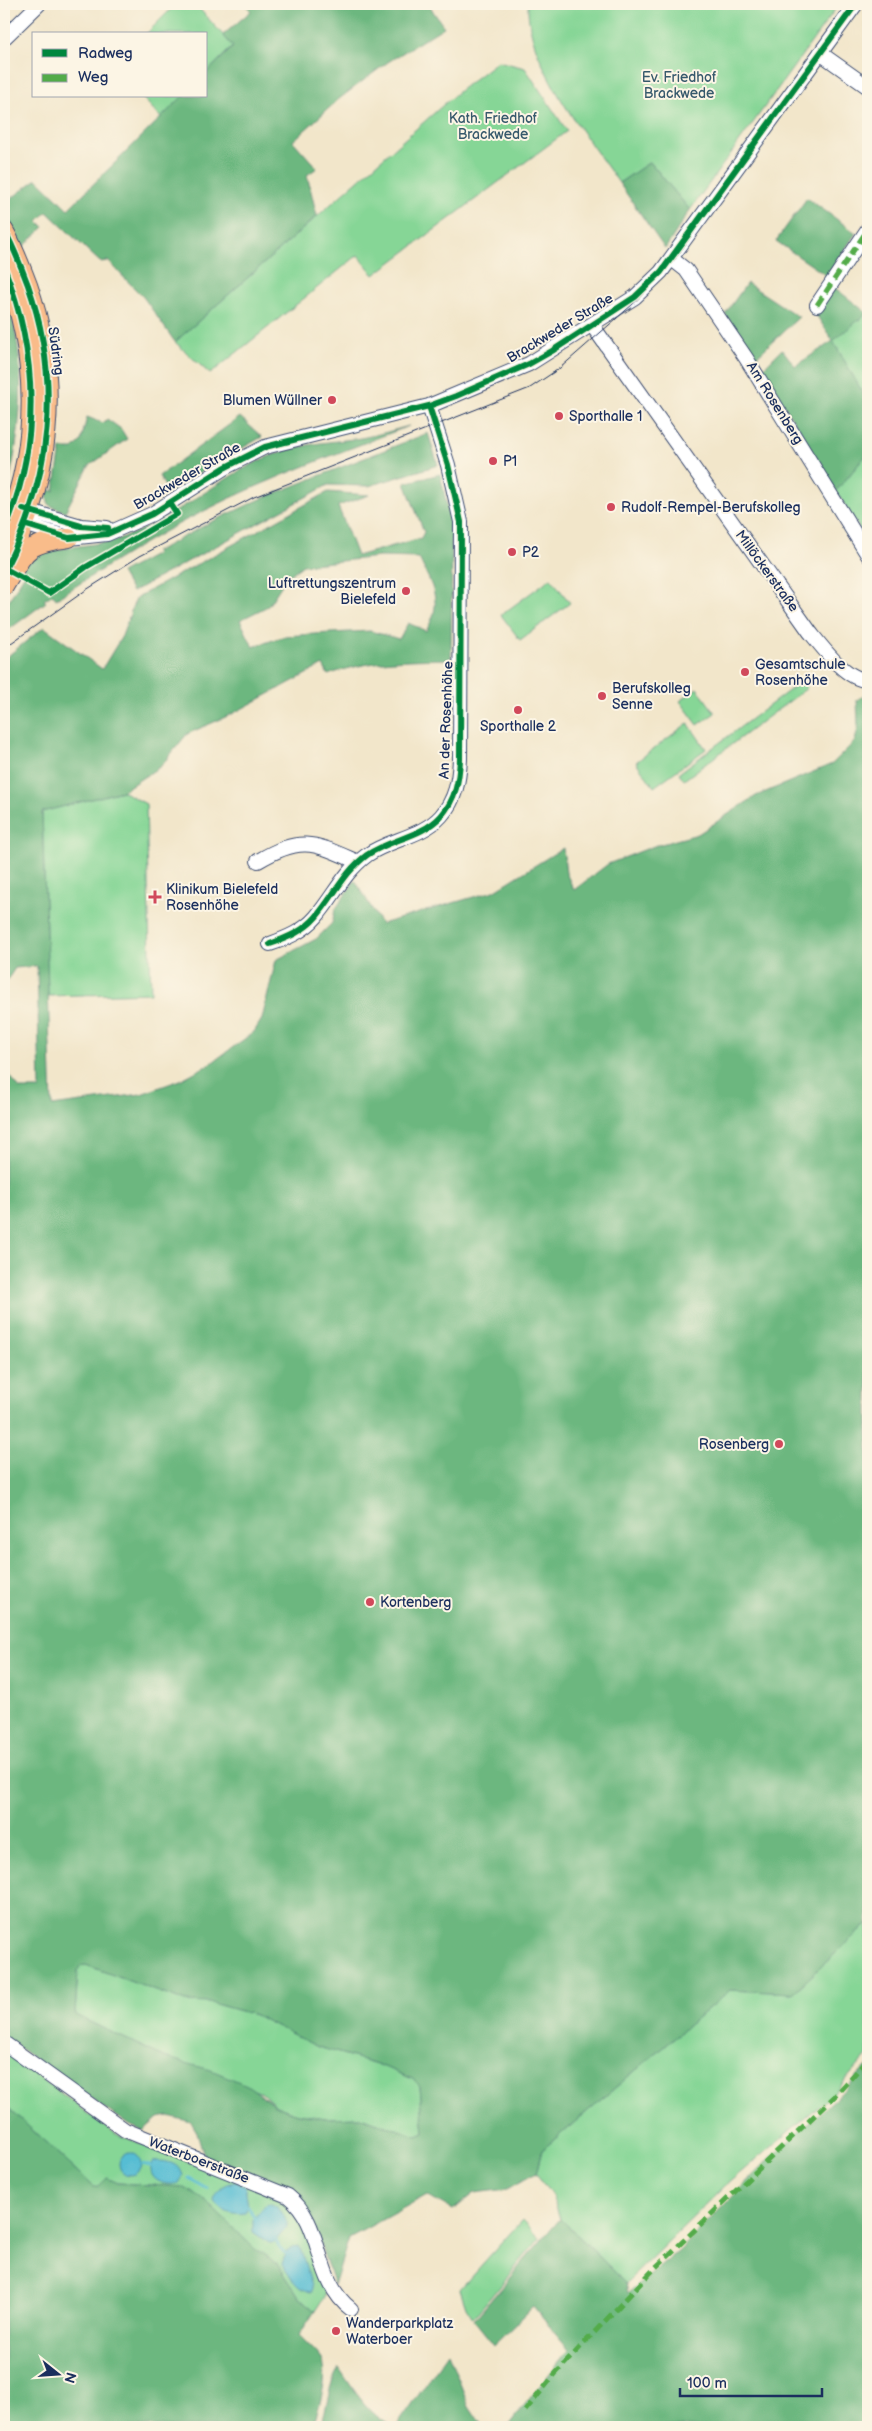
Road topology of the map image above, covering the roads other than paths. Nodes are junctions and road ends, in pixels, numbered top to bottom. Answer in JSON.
{"nodes":[{"id":1,"x":39,"y":4,"type":"edge"},
{"id":2,"x":856,"y":4,"type":"edge"},
{"id":3,"x":4,"y":39,"type":"edge"},
{"id":4,"x":820,"y":53,"type":"junction"},
{"id":5,"x":868,"y":87,"type":"edge"},
{"id":6,"x":868,"y":229,"type":"edge"},
{"id":7,"x":4,"y":230,"type":"edge"},
{"id":8,"x":672,"y":259,"type":"junction"},
{"id":9,"x":4,"y":267,"type":"edge"},
{"id":10,"x":817,"y":305,"type":"dead end"},
{"id":11,"x":592,"y":325,"type":"junction"},
{"id":12,"x":429,"y":406,"type":"junction"},
{"id":13,"x":17,"y":518,"type":"edge"},
{"id":14,"x":131,"y":524,"type":"junction"},
{"id":15,"x":69,"y":538,"type":"junction"},
{"id":16,"x":868,"y":554,"type":"edge"},
{"id":17,"x":4,"y":571,"type":"edge"},
{"id":18,"x":4,"y":587,"type":"edge"},
{"id":19,"x":868,"y":680,"type":"edge"},
{"id":20,"x":258,"y":861,"type":"dead end"},
{"id":21,"x":358,"y":862,"type":"junction"},
{"id":22,"x":270,"y":944,"type":"dead end"},
{"id":23,"x":4,"y":2043,"type":"edge"},
{"id":24,"x":351,"y":2309,"type":"dead end"}],
"edges":[{"from":1,"to":3,"type":"street"},
{"from":2,"to":4,"type":"street","name":"Brackweder Straße"},
{"from":4,"to":5,"type":"street"},
{"from":4,"to":8,"type":"street","name":"Brackweder Straße"},
{"from":6,"to":10,"type":"street"},
{"from":7,"to":13,"type":"main road","name":"Südring"},
{"from":8,"to":11,"type":"street","name":"Brackweder Straße"},
{"from":8,"to":16,"type":"street","name":"Am Rosenberg"},
{"from":9,"to":13,"type":"main road","name":"Südring"},
{"from":11,"to":12,"type":"street","name":"Brackweder Straße"},
{"from":11,"to":19,"type":"street","name":"Millöckerstraße"},
{"from":12,"to":14,"type":"street","name":"Brackweder Straße"},
{"from":12,"to":21,"type":"street","name":"An der Rosenhöhe"},
{"from":13,"to":14,"type":"street","name":"Brackweder Straße"},
{"from":13,"to":15,"type":"street","name":"Brackweder Straße"},
{"from":13,"to":17,"type":"main road"},
{"from":14,"to":15,"type":"street","name":"Brackweder Straße"},
{"from":15,"to":18,"type":"main road"},
{"from":20,"to":21,"type":"street"},
{"from":21,"to":22,"type":"street","name":"An der Rosenhöhe"},
{"from":23,"to":24,"type":"street","name":"Waterboerstraße"}]}
